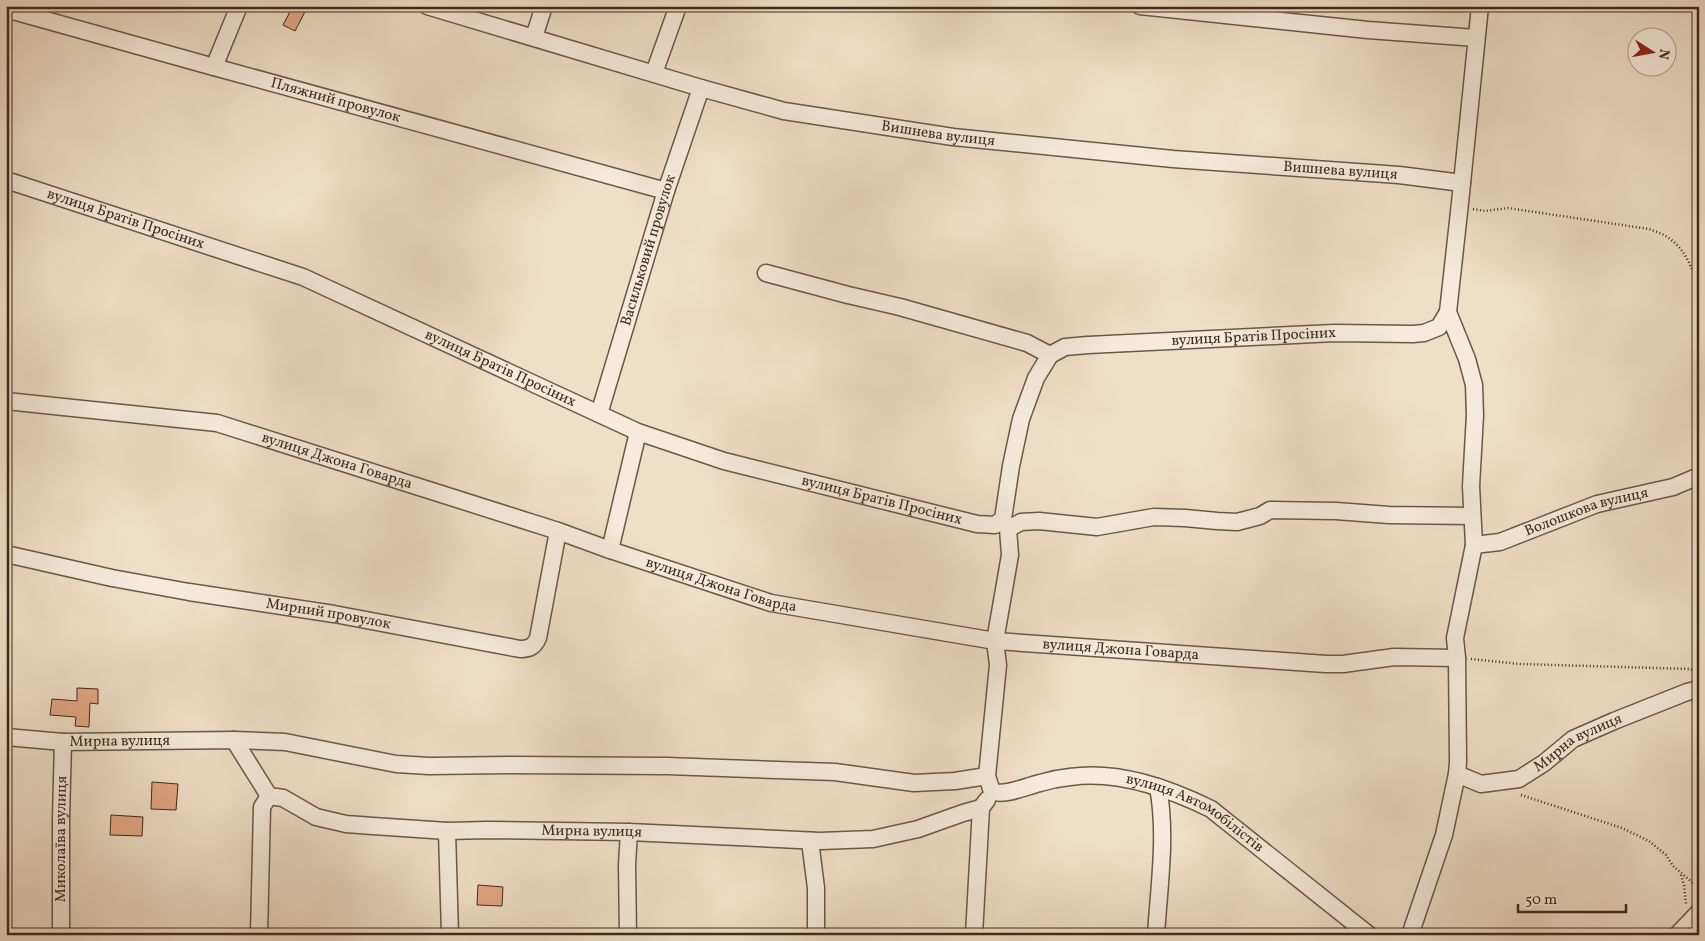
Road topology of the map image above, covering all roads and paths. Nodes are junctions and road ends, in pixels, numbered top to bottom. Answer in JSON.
{"nodes":[{"id":1,"x":239,"y":6,"type":"edge"},
{"id":2,"x":426,"y":6,"type":"edge"},
{"id":3,"x":544,"y":6,"type":"edge"},
{"id":4,"x":678,"y":6,"type":"edge"},
{"id":5,"x":1140,"y":6,"type":"edge"},
{"id":6,"x":1480,"y":6,"type":"edge"},
{"id":7,"x":6,"y":9,"type":"edge"},
{"id":8,"x":534,"y":37,"type":"junction"},
{"id":9,"x":1476,"y":38,"type":"junction"},
{"id":10,"x":214,"y":68,"type":"junction"},
{"id":11,"x":654,"y":73,"type":"junction"},
{"id":12,"x":701,"y":88,"type":"junction"},
{"id":13,"x":6,"y":180,"type":"edge"},
{"id":14,"x":1462,"y":183,"type":"junction"},
{"id":15,"x":666,"y":191,"type":"junction"},
{"id":16,"x":1460,"y":203,"type":"junction"},
{"id":17,"x":766,"y":273,"type":"dead end"},
{"id":18,"x":1699,"y":293,"type":"edge"},
{"id":19,"x":1448,"y":312,"type":"junction"},
{"id":20,"x":1050,"y":355,"type":"junction"},
{"id":21,"x":6,"y":401,"type":"edge"},
{"id":22,"x":599,"y":414,"type":"junction"},
{"id":23,"x":638,"y":432,"type":"junction"},
{"id":24,"x":1699,"y":476,"type":"edge"},
{"id":25,"x":1472,"y":516,"type":"junction"},
{"id":26,"x":1005,"y":524,"type":"junction"},
{"id":27,"x":558,"y":531,"type":"junction"},
{"id":28,"x":1474,"y":544,"type":"junction"},
{"id":29,"x":610,"y":550,"type":"junction"},
{"id":30,"x":6,"y":554,"type":"edge"},
{"id":31,"x":995,"y":641,"type":"junction"},
{"id":32,"x":1457,"y":658,"type":"junction"},
{"id":33,"x":1699,"y":673,"type":"edge"},
{"id":34,"x":1699,"y":689,"type":"edge"},
{"id":35,"x":6,"y":737,"type":"edge"},
{"id":36,"x":234,"y":740,"type":"junction"},
{"id":37,"x":64,"y":742,"type":"junction"},
{"id":38,"x":1456,"y":774,"type":"junction"},
{"id":39,"x":986,"y":776,"type":"junction"},
{"id":40,"x":1158,"y":787,"type":"junction"},
{"id":41,"x":992,"y":792,"type":"junction"},
{"id":42,"x":1518,"y":794,"type":"dead end"},
{"id":43,"x":269,"y":796,"type":"junction"},
{"id":44,"x":981,"y":808,"type":"junction"},
{"id":45,"x":447,"y":831,"type":"junction"},
{"id":46,"x":629,"y":832,"type":"junction"},
{"id":47,"x":810,"y":841,"type":"junction"},
{"id":48,"x":1681,"y":873,"type":"junction"},
{"id":49,"x":1699,"y":888,"type":"edge"},
{"id":50,"x":1699,"y":912,"type":"edge"},
{"id":51,"x":1679,"y":932,"type":"edge"},
{"id":52,"x":61,"y":935,"type":"edge"},
{"id":53,"x":258,"y":935,"type":"edge"},
{"id":54,"x":450,"y":935,"type":"edge"},
{"id":55,"x":628,"y":935,"type":"edge"},
{"id":56,"x":816,"y":935,"type":"edge"},
{"id":57,"x":974,"y":935,"type":"edge"},
{"id":58,"x":1156,"y":935,"type":"edge"},
{"id":59,"x":1370,"y":935,"type":"edge"},
{"id":60,"x":1410,"y":935,"type":"edge"}],
"edges":[{"from":1,"to":10,"type":"street"},
{"from":2,"to":8,"type":"street","name":"Вишнева вулиця"},
{"from":3,"to":8,"type":"street"},
{"from":4,"to":11,"type":"street"},
{"from":5,"to":9,"type":"street"},
{"from":6,"to":9,"type":"street"},
{"from":7,"to":10,"type":"street","name":"Пляжний провулок"},
{"from":8,"to":11,"type":"street","name":"Вишнева вулиця"},
{"from":9,"to":14,"type":"street"},
{"from":10,"to":15,"type":"street","name":"Пляжний провулок"},
{"from":11,"to":12,"type":"street","name":"Вишнева вулиця"},
{"from":12,"to":14,"type":"street","name":"Вишнева вулиця"},
{"from":12,"to":15,"type":"street","name":"Васильковий провулок"},
{"from":13,"to":22,"type":"street","name":"вулиця Братів Просіних"},
{"from":14,"to":16,"type":"street"},
{"from":15,"to":22,"type":"street","name":"Васильковий провулок"},
{"from":16,"to":18,"type":"path"},
{"from":16,"to":19,"type":"street"},
{"from":17,"to":20,"type":"street"},
{"from":19,"to":20,"type":"street","name":"вулиця Братів Просіних"},
{"from":19,"to":25,"type":"street"},
{"from":20,"to":26,"type":"street"},
{"from":21,"to":27,"type":"street","name":"вулиця Джона Говарда"},
{"from":22,"to":23,"type":"street","name":"вулиця Братів Просіних"},
{"from":23,"to":26,"type":"street","name":"вулиця Братів Просіних"},
{"from":23,"to":29,"type":"street"},
{"from":24,"to":28,"type":"street","name":"Волошкова вулиця"},
{"from":25,"to":26,"type":"street","name":"вулиця Братів Просіних"},
{"from":25,"to":28,"type":"street"},
{"from":26,"to":31,"type":"street"},
{"from":27,"to":29,"type":"street","name":"вулиця Джона Говарда"},
{"from":27,"to":30,"type":"street","name":"Мирний провулок"},
{"from":28,"to":32,"type":"street"},
{"from":29,"to":31,"type":"street","name":"вулиця Джона Говарда"},
{"from":31,"to":32,"type":"street","name":"вулиця Джона Говарда"},
{"from":31,"to":39,"type":"street"},
{"from":32,"to":33,"type":"path"},
{"from":32,"to":38,"type":"street"},
{"from":34,"to":38,"type":"street","name":"Мирна вулиця"},
{"from":35,"to":37,"type":"street","name":"Мирна вулиця"},
{"from":36,"to":37,"type":"street","name":"Мирна вулиця"},
{"from":36,"to":39,"type":"street","name":"Мирна вулиця"},
{"from":36,"to":43,"type":"street"},
{"from":37,"to":52,"type":"street","name":"Миколаїва вулиця"},
{"from":38,"to":60,"type":"street"},
{"from":39,"to":41,"type":"street"},
{"from":40,"to":41,"type":"street","name":"вулиця Автомобілістів"},
{"from":40,"to":58,"type":"street"},
{"from":40,"to":59,"type":"street","name":"вулиця Автомобілістів"},
{"from":41,"to":44,"type":"street"},
{"from":42,"to":48,"type":"path"},
{"from":43,"to":45,"type":"street","name":"Мирна вулиця"},
{"from":43,"to":53,"type":"street"},
{"from":44,"to":47,"type":"street","name":"Мирна вулиця"},
{"from":44,"to":57,"type":"street"},
{"from":45,"to":46,"type":"street","name":"Мирна вулиця"},
{"from":45,"to":54,"type":"street"},
{"from":46,"to":47,"type":"street","name":"Мирна вулиця"},
{"from":46,"to":55,"type":"street"},
{"from":47,"to":56,"type":"street"},
{"from":48,"to":49,"type":"path"},
{"from":48,"to":51,"type":"path"},
{"from":50,"to":51,"type":"street"}]}
